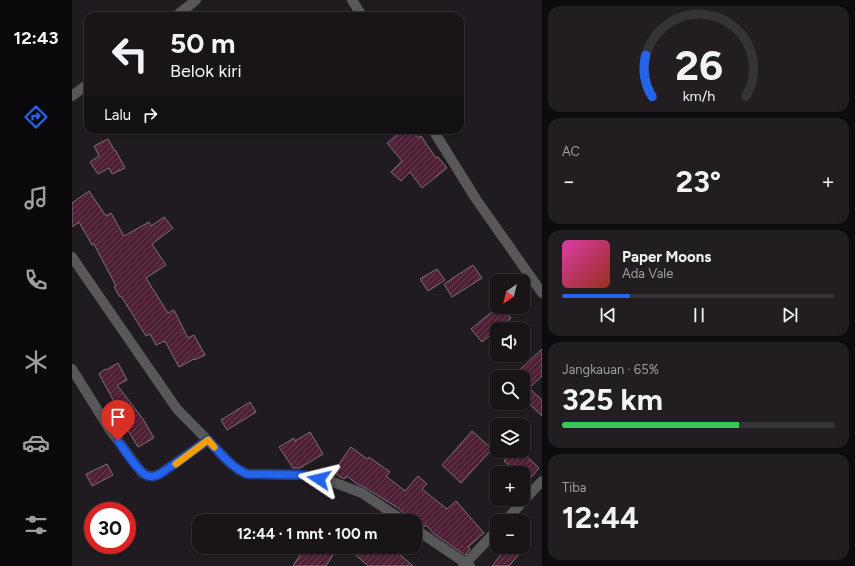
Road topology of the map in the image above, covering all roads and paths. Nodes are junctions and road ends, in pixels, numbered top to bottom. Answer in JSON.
{"nodes":[{"id":1,"x":196,"y":0,"type":"edge"},
{"id":2,"x":352,"y":0,"type":"edge"},
{"id":3,"x":181,"y":12,"type":"edge"},
{"id":4,"x":360,"y":12,"type":"edge"},
{"id":5,"x":84,"y":87,"type":"edge"},
{"id":6,"x":72,"y":96,"type":"edge"},
{"id":7,"x":435,"y":134,"type":"edge"},
{"id":8,"x":72,"y":257,"type":"edge"},
{"id":9,"x":542,"y":293,"type":"edge"},
{"id":10,"x":72,"y":369,"type":"edge"},
{"id":11,"x":208,"y":440,"type":"junction"},
{"id":12,"x":542,"y":482,"type":"edge"},
{"id":13,"x":394,"y":514,"type":"edge"},
{"id":14,"x":512,"y":514,"type":"edge"},
{"id":15,"x":422,"y":534,"type":"edge"},
{"id":16,"x":490,"y":538,"type":"edge"},
{"id":17,"x":466,"y":565,"type":"edge"}],
"edges":[{"from":1,"to":3,"type":"street"},
{"from":2,"to":4,"type":"street"},
{"from":5,"to":6,"type":"street"},
{"from":7,"to":9,"type":"street"},
{"from":8,"to":11,"type":"street"},
{"from":10,"to":11,"type":"street"},
{"from":11,"to":13,"type":"street"},
{"from":12,"to":14,"type":"street"},
{"from":15,"to":17,"type":"street"},
{"from":16,"to":17,"type":"street"}]}
